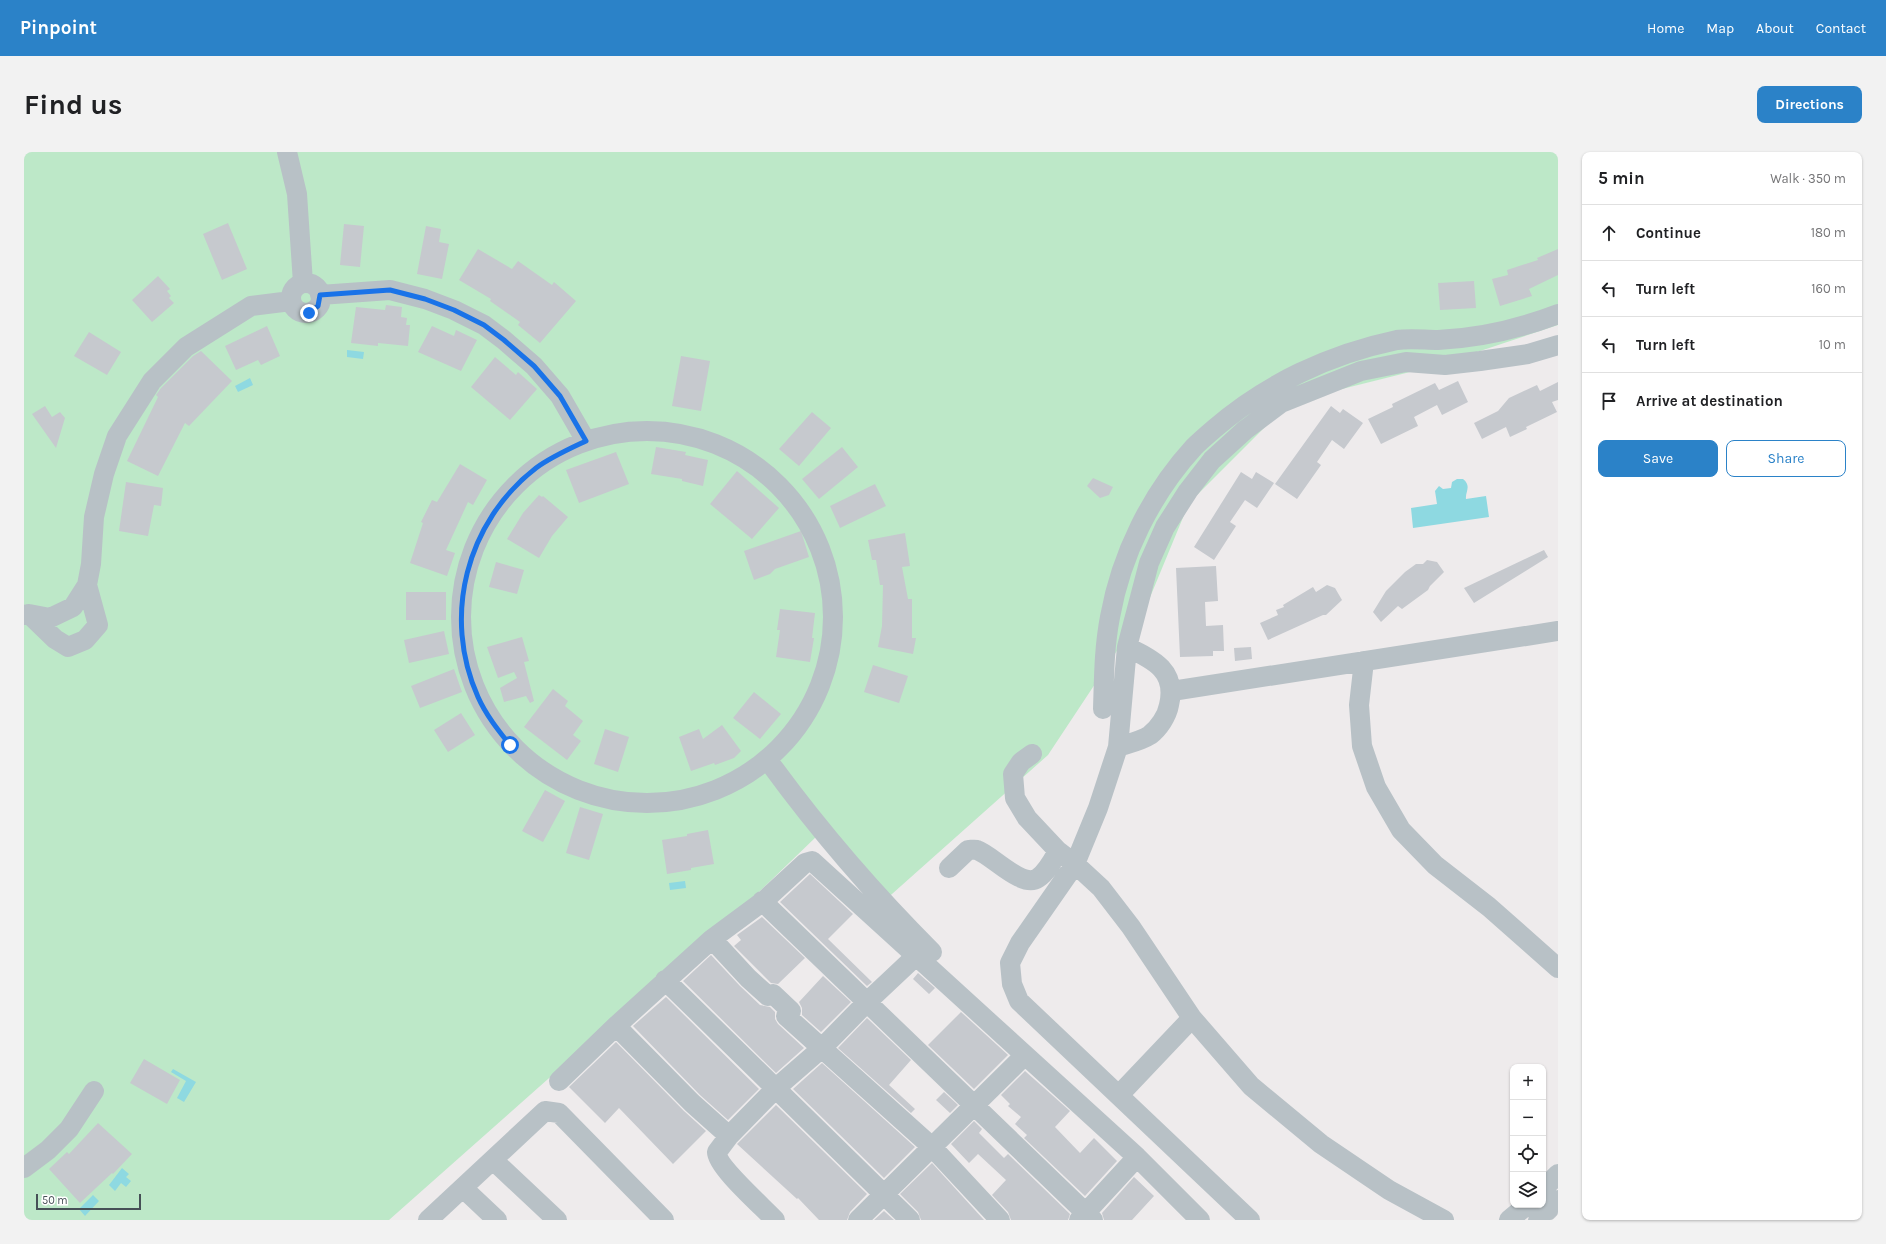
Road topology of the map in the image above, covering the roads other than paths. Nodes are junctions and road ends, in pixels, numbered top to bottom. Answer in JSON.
{"nodes":[{"id":1,"x":287,"y":152,"type":"edge"},
{"id":2,"x":303,"y":283,"type":"junction"},
{"id":3,"x":320,"y":295,"type":"junction"},
{"id":4,"x":291,"y":301,"type":"junction"},
{"id":5,"x":1558,"y":314,"type":"edge"},
{"id":6,"x":1558,"y":345,"type":"edge"},
{"id":7,"x":586,"y":441,"type":"junction"},
{"id":8,"x":87,"y":585,"type":"junction"},
{"id":9,"x":26,"y":614,"type":"edge"},
{"id":10,"x":1558,"y":631,"type":"edge"},
{"id":11,"x":1127,"y":647,"type":"junction"},
{"id":12,"x":1364,"y":661,"type":"junction"},
{"id":13,"x":1172,"y":691,"type":"junction"},
{"id":14,"x":1103,"y":710,"type":"dead end"},
{"id":15,"x":1118,"y":747,"type":"junction"},
{"id":16,"x":1032,"y":754,"type":"dead end"},
{"id":17,"x":767,"y":759,"type":"junction"},
{"id":18,"x":1058,"y":850,"type":"junction"},
{"id":19,"x":1075,"y":864,"type":"junction"},
{"id":20,"x":949,"y":868,"type":"dead end"},
{"id":21,"x":762,"y":902,"type":"junction"},
{"id":22,"x":712,"y":939,"type":"junction"},
{"id":23,"x":917,"y":955,"type":"junction"},
{"id":24,"x":1558,"y":968,"type":"edge"},
{"id":25,"x":665,"y":980,"type":"junction"},
{"id":26,"x":866,"y":1002,"type":"junction"},
{"id":27,"x":1192,"y":1018,"type":"junction"},
{"id":28,"x":616,"y":1026,"type":"junction"},
{"id":29,"x":822,"y":1048,"type":"junction"},
{"id":30,"x":1024,"y":1056,"type":"junction"},
{"id":31,"x":559,"y":1081,"type":"dead end"},
{"id":32,"x":776,"y":1088,"type":"junction"},
{"id":33,"x":94,"y":1091,"type":"dead end"},
{"id":34,"x":1119,"y":1096,"type":"junction"},
{"id":35,"x":974,"y":1105,"type":"junction"},
{"id":36,"x":729,"y":1136,"type":"junction"},
{"id":37,"x":932,"y":1147,"type":"junction"},
{"id":38,"x":1137,"y":1157,"type":"junction"},
{"id":39,"x":493,"y":1160,"type":"junction"},
{"id":40,"x":24,"y":1168,"type":"edge"},
{"id":41,"x":1558,"y":1174,"type":"edge"},
{"id":42,"x":1546,"y":1186,"type":"edge"},
{"id":43,"x":463,"y":1188,"type":"junction"},
{"id":44,"x":885,"y":1194,"type":"junction"},
{"id":45,"x":1558,"y":1200,"type":"edge"},
{"id":46,"x":1523,"y":1208,"type":"edge"},
{"id":47,"x":1086,"y":1218,"type":"edge"},
{"id":48,"x":428,"y":1220,"type":"edge"},
{"id":49,"x":497,"y":1220,"type":"edge"},
{"id":50,"x":557,"y":1220,"type":"edge"},
{"id":51,"x":664,"y":1220,"type":"edge"},
{"id":52,"x":775,"y":1220,"type":"edge"},
{"id":53,"x":858,"y":1220,"type":"edge"},
{"id":54,"x":910,"y":1220,"type":"edge"},
{"id":55,"x":1000,"y":1220,"type":"edge"},
{"id":56,"x":1200,"y":1220,"type":"edge"},
{"id":57,"x":1211,"y":1220,"type":"edge"},
{"id":58,"x":1250,"y":1220,"type":"edge"},
{"id":59,"x":1444,"y":1220,"type":"edge"},
{"id":60,"x":1509,"y":1220,"type":"edge"},
{"id":61,"x":1538,"y":1220,"type":"edge"}],
"edges":[{"from":1,"to":2,"type":"street"},
{"from":2,"to":3,"type":"street"},
{"from":2,"to":4,"type":"street"},
{"from":3,"to":4,"type":"street"},
{"from":3,"to":7,"type":"street"},
{"from":4,"to":8,"type":"street"},
{"from":5,"to":14,"type":"street"},
{"from":6,"to":11,"type":"street"},
{"from":7,"to":17,"type":"street"},
{"from":7,"to":17,"type":"street"},
{"from":8,"to":9,"type":"street"},
{"from":8,"to":9,"type":"street"},
{"from":10,"to":12,"type":"street"},
{"from":11,"to":13,"type":"street"},
{"from":11,"to":15,"type":"street"},
{"from":12,"to":13,"type":"street"},
{"from":12,"to":24,"type":"street"},
{"from":13,"to":15,"type":"street"},
{"from":15,"to":19,"type":"street"},
{"from":16,"to":18,"type":"street"},
{"from":17,"to":57,"type":"street"},
{"from":18,"to":19,"type":"street"},
{"from":18,"to":20,"type":"street"},
{"from":19,"to":27,"type":"street"},
{"from":19,"to":34,"type":"street"},
{"from":21,"to":22,"type":"street"},
{"from":21,"to":23,"type":"street"},
{"from":21,"to":26,"type":"street"},
{"from":22,"to":25,"type":"street"},
{"from":22,"to":29,"type":"street"},
{"from":23,"to":26,"type":"street"},
{"from":23,"to":30,"type":"street"},
{"from":25,"to":28,"type":"street"},
{"from":25,"to":32,"type":"street"},
{"from":26,"to":29,"type":"street"},
{"from":26,"to":35,"type":"street"},
{"from":27,"to":34,"type":"street"},
{"from":27,"to":59,"type":"street"},
{"from":28,"to":31,"type":"street"},
{"from":28,"to":36,"type":"street"},
{"from":29,"to":32,"type":"street"},
{"from":29,"to":37,"type":"street"},
{"from":30,"to":35,"type":"street"},
{"from":30,"to":38,"type":"street"},
{"from":32,"to":36,"type":"street"},
{"from":32,"to":44,"type":"street"},
{"from":33,"to":40,"type":"street"},
{"from":34,"to":58,"type":"street"},
{"from":35,"to":37,"type":"street"},
{"from":35,"to":47,"type":"street"},
{"from":36,"to":52,"type":"street"},
{"from":37,"to":44,"type":"street"},
{"from":37,"to":55,"type":"street"},
{"from":38,"to":47,"type":"street"},
{"from":38,"to":56,"type":"street"},
{"from":39,"to":43,"type":"street"},
{"from":39,"to":50,"type":"street"},
{"from":39,"to":51,"type":"street"},
{"from":41,"to":42,"type":"street"},
{"from":43,"to":48,"type":"street"},
{"from":43,"to":49,"type":"street"},
{"from":44,"to":53,"type":"street"},
{"from":44,"to":54,"type":"street"},
{"from":45,"to":61,"type":"street"},
{"from":46,"to":60,"type":"street"}]}
